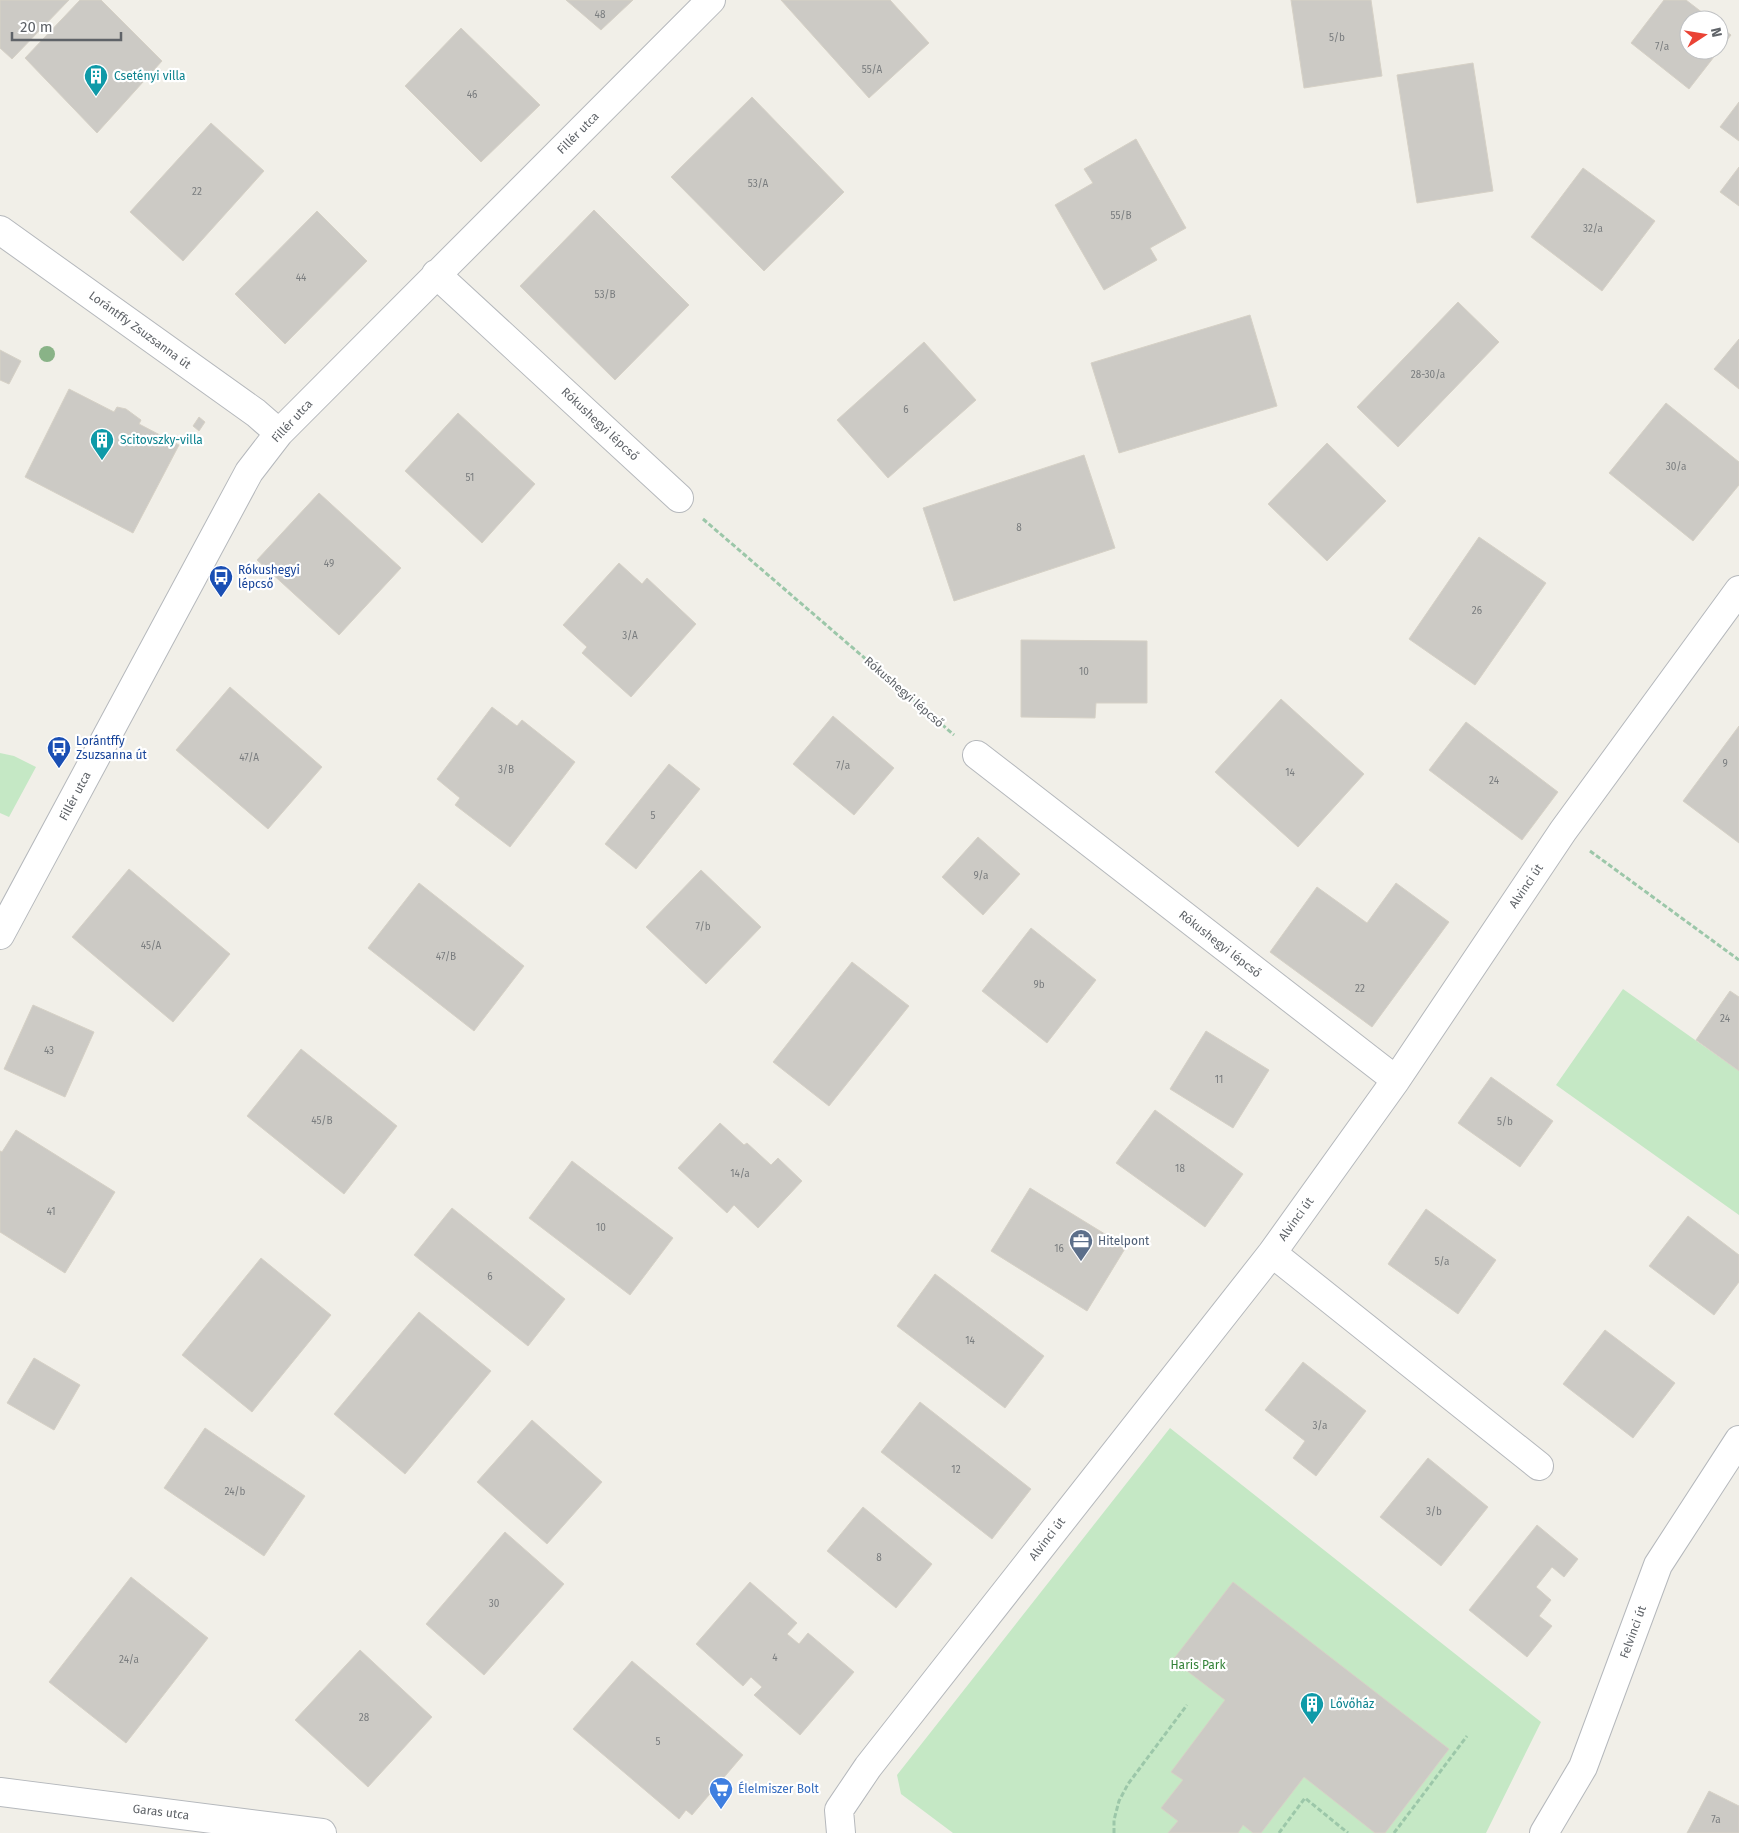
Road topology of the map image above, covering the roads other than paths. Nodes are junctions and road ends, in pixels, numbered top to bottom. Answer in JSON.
{"nodes":[{"id":1,"x":711,"y":0,"type":"edge"},
{"id":2,"x":0,"y":230,"type":"edge"},
{"id":3,"x":436,"y":274,"type":"junction"},
{"id":4,"x":279,"y":433,"type":"junction"},
{"id":5,"x":679,"y":498,"type":"road end"},
{"id":6,"x":1739,"y":590,"type":"edge"},
{"id":7,"x":977,"y":755,"type":"road end"},
{"id":8,"x":0,"y":935,"type":"edge"},
{"id":9,"x":1396,"y":1080,"type":"junction"},
{"id":10,"x":1272,"y":1253,"type":"junction"},
{"id":11,"x":1739,"y":1440,"type":"edge"},
{"id":12,"x":1539,"y":1466,"type":"dead end"},
{"id":13,"x":0,"y":1792,"type":"edge"},
{"id":14,"x":322,"y":1833,"type":"edge"},
{"id":15,"x":841,"y":1833,"type":"edge"},
{"id":16,"x":1544,"y":1833,"type":"edge"}],
"edges":[{"from":1,"to":3,"type":"street","name":"Fillér utca"},
{"from":2,"to":4,"type":"street","name":"Lorántffy Zsuzsanna út"},
{"from":3,"to":4,"type":"street","name":"Fillér utca"},
{"from":3,"to":5,"type":"street","name":"Rókushegyi lépcső"},
{"from":4,"to":8,"type":"street","name":"Fillér utca"},
{"from":6,"to":9,"type":"street","name":"Alvinci út"},
{"from":7,"to":9,"type":"street","name":"Rókushegyi lépcső"},
{"from":9,"to":10,"type":"street","name":"Alvinci út"},
{"from":10,"to":12,"type":"street"},
{"from":10,"to":15,"type":"street","name":"Alvinci út"},
{"from":11,"to":16,"type":"street","name":"Felvinci út"},
{"from":13,"to":14,"type":"street","name":"Garas utca"}]}
